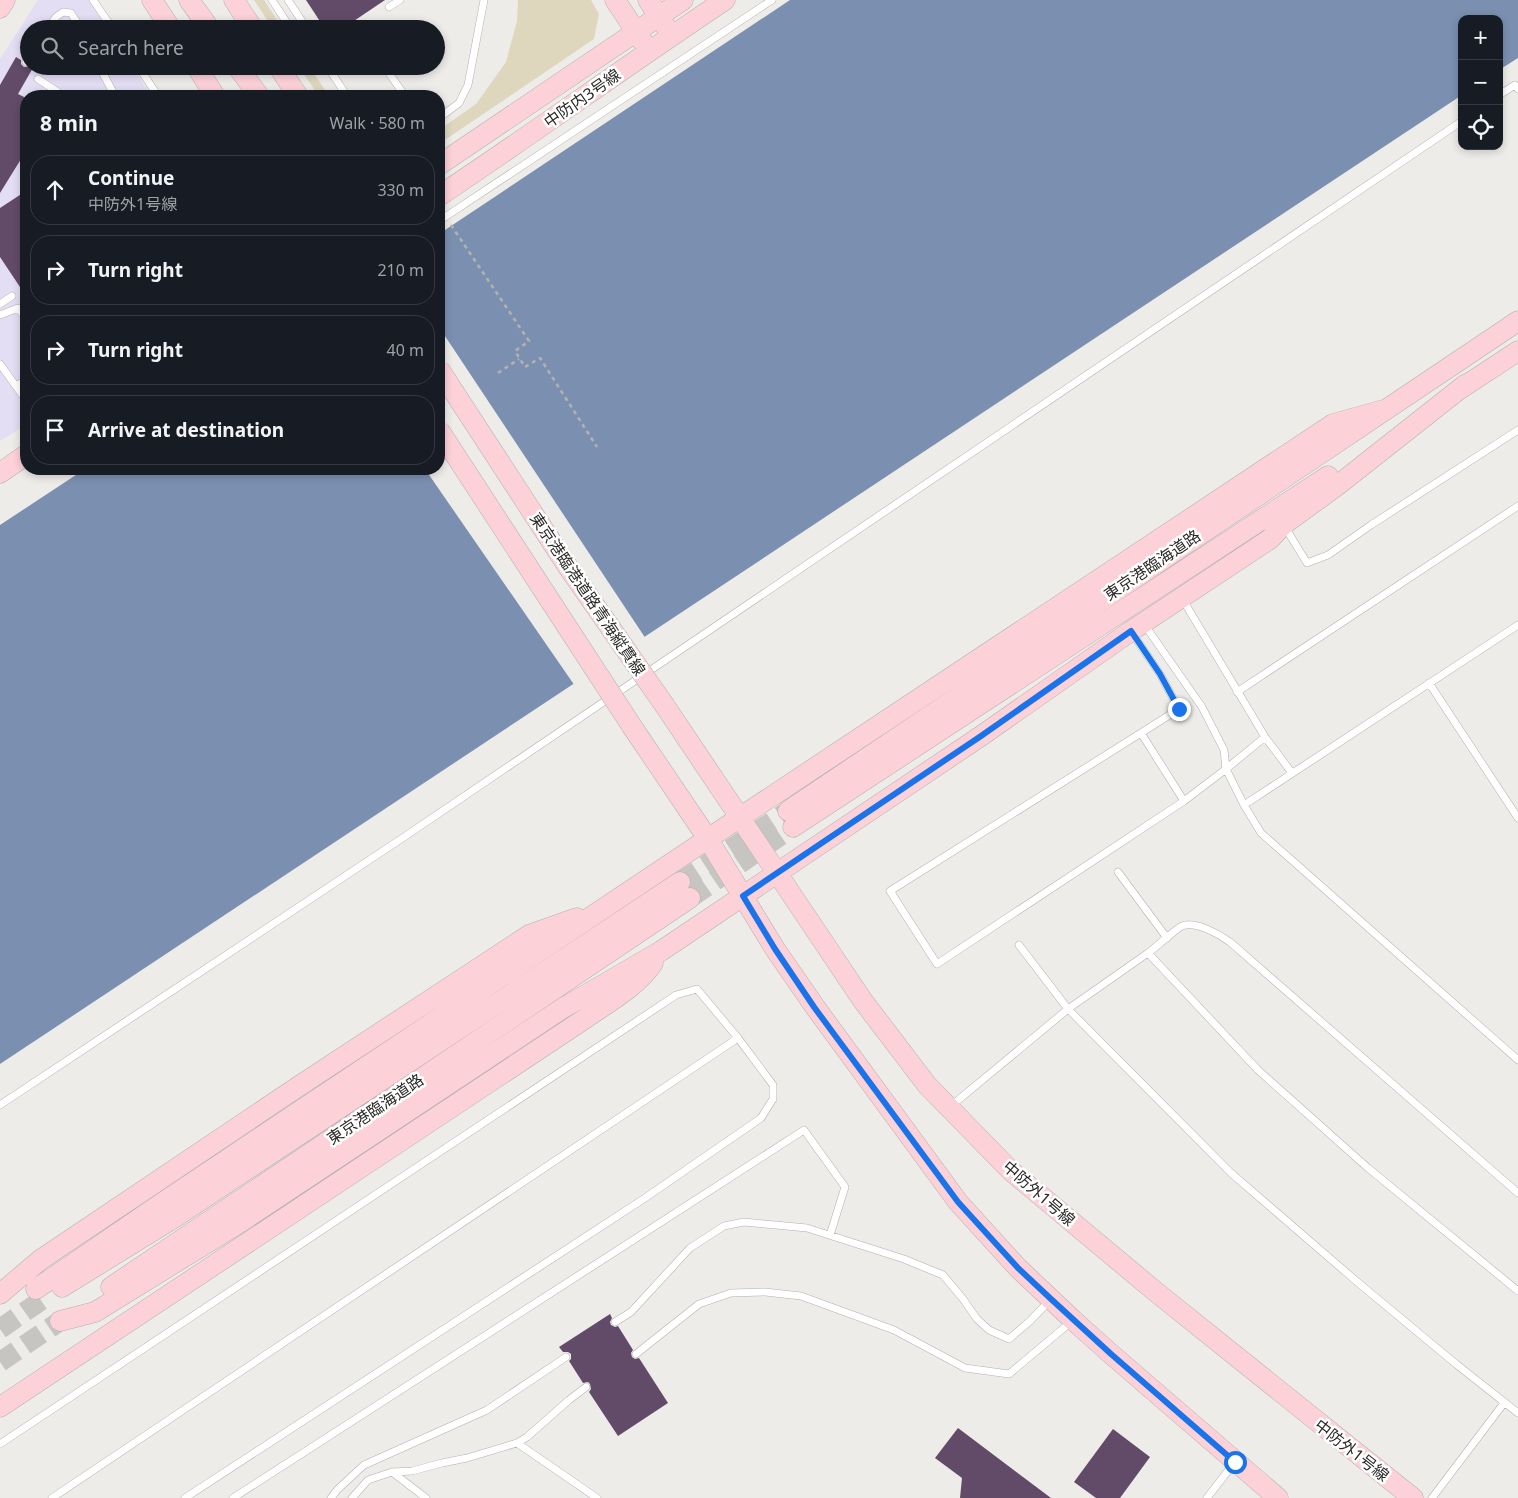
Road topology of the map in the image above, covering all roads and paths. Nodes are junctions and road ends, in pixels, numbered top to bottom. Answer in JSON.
{"nodes":[{"id":1,"x":5,"y":0,"type":"edge"},
{"id":2,"x":93,"y":0,"type":"edge"},
{"id":3,"x":152,"y":0,"type":"edge"},
{"id":4,"x":189,"y":0,"type":"edge"},
{"id":5,"x":234,"y":0,"type":"edge"},
{"id":6,"x":272,"y":0,"type":"edge"},
{"id":7,"x":288,"y":0,"type":"edge"},
{"id":8,"x":400,"y":0,"type":"edge"},
{"id":9,"x":484,"y":0,"type":"edge"},
{"id":10,"x":615,"y":0,"type":"edge"},
{"id":11,"x":683,"y":0,"type":"edge"},
{"id":12,"x":725,"y":0,"type":"edge"},
{"id":13,"x":772,"y":0,"type":"edge"},
{"id":14,"x":389,"y":7,"type":"dead end"},
{"id":15,"x":0,"y":8,"type":"edge"},
{"id":16,"x":653,"y":8,"type":"edge"},
{"id":17,"x":54,"y":20,"type":"edge"},
{"id":18,"x":75,"y":20,"type":"edge"},
{"id":19,"x":107,"y":20,"type":"edge"},
{"id":20,"x":165,"y":20,"type":"edge"},
{"id":21,"x":203,"y":20,"type":"edge"},
{"id":22,"x":247,"y":20,"type":"edge"},
{"id":23,"x":285,"y":20,"type":"edge"},
{"id":24,"x":301,"y":20,"type":"edge"},
{"id":25,"x":636,"y":32,"type":"junction"},
{"id":26,"x":672,"y":36,"type":"junction"},
{"id":27,"x":649,"y":51,"type":"junction"},
{"id":28,"x":104,"y":75,"type":"edge"},
{"id":29,"x":144,"y":75,"type":"edge"},
{"id":30,"x":202,"y":75,"type":"edge"},
{"id":31,"x":244,"y":75,"type":"edge"},
{"id":32,"x":284,"y":75,"type":"edge"},
{"id":33,"x":334,"y":75,"type":"edge"},
{"id":34,"x":390,"y":75,"type":"edge"},
{"id":35,"x":38,"y":79,"type":"dead end"},
{"id":36,"x":1518,"y":89,"type":"edge"},
{"id":37,"x":55,"y":90,"type":"edge"},
{"id":38,"x":112,"y":90,"type":"edge"},
{"id":39,"x":154,"y":90,"type":"edge"},
{"id":40,"x":211,"y":90,"type":"edge"},
{"id":41,"x":255,"y":90,"type":"edge"},
{"id":42,"x":294,"y":90,"type":"edge"},
{"id":43,"x":343,"y":90,"type":"edge"},
{"id":44,"x":401,"y":90,"type":"edge"},
{"id":45,"x":1503,"y":92,"type":"edge"},
{"id":46,"x":445,"y":113,"type":"edge"},
{"id":47,"x":1458,"y":124,"type":"edge"},
{"id":48,"x":445,"y":161,"type":"edge"},
{"id":49,"x":445,"y":192,"type":"edge"},
{"id":50,"x":445,"y":217,"type":"edge"},
{"id":51,"x":449,"y":224,"type":"dead end"},
{"id":52,"x":12,"y":296,"type":"dead end"},
{"id":53,"x":0,"y":304,"type":"edge"},
{"id":54,"x":20,"y":311,"type":"edge"},
{"id":55,"x":0,"y":315,"type":"edge"},
{"id":56,"x":1518,"y":321,"type":"edge"},
{"id":57,"x":1518,"y":351,"type":"edge"},
{"id":58,"x":520,"y":359,"type":"junction"},
{"id":59,"x":0,"y":364,"type":"edge"},
{"id":60,"x":498,"y":373,"type":"dead end"},
{"id":61,"x":445,"y":378,"type":"edge"},
{"id":62,"x":20,"y":384,"type":"edge"},
{"id":63,"x":1466,"y":384,"type":"junction"},
{"id":64,"x":16,"y":386,"type":"junction"},
{"id":65,"x":20,"y":392,"type":"edge"},
{"id":66,"x":1387,"y":409,"type":"junction"},
{"id":67,"x":1518,"y":430,"type":"edge"},
{"id":68,"x":445,"y":439,"type":"edge"},
{"id":69,"x":597,"y":447,"type":"dead end"},
{"id":70,"x":20,"y":459,"type":"edge"},
{"id":71,"x":0,"y":472,"type":"edge"},
{"id":72,"x":1518,"y":506,"type":"edge"},
{"id":73,"x":1283,"y":525,"type":"junction"},
{"id":74,"x":1181,"y":598,"type":"junction"},
{"id":75,"x":1518,"y":625,"type":"edge"},
{"id":76,"x":1137,"y":627,"type":"junction"},
{"id":77,"x":1429,"y":683,"type":"junction"},
{"id":78,"x":1237,"y":692,"type":"junction"},
{"id":79,"x":1141,"y":733,"type":"junction"},
{"id":80,"x":1265,"y":737,"type":"junction"},
{"id":81,"x":1226,"y":769,"type":"junction"},
{"id":82,"x":1292,"y":773,"type":"junction"},
{"id":83,"x":1184,"y":800,"type":"junction"},
{"id":84,"x":1244,"y":805,"type":"junction"},
{"id":85,"x":739,"y":818,"type":"junction"},
{"id":86,"x":1518,"y":818,"type":"edge"},
{"id":87,"x":708,"y":839,"type":"junction"},
{"id":88,"x":1118,"y":872,"type":"dead end"},
{"id":89,"x":776,"y":873,"type":"junction"},
{"id":90,"x":743,"y":896,"type":"junction"},
{"id":91,"x":606,"y":907,"type":"junction"},
{"id":92,"x":1167,"y":938,"type":"junction"},
{"id":93,"x":1019,"y":945,"type":"dead end"},
{"id":94,"x":661,"y":951,"type":"junction"},
{"id":95,"x":1148,"y":953,"type":"junction"},
{"id":96,"x":1068,"y":1009,"type":"junction"},
{"id":97,"x":738,"y":1038,"type":"junction"},
{"id":98,"x":1518,"y":1060,"type":"edge"},
{"id":99,"x":0,"y":1105,"type":"edge"},
{"id":100,"x":948,"y":1107,"type":"junction"},
{"id":101,"x":1518,"y":1193,"type":"edge"},
{"id":102,"x":830,"y":1235,"type":"junction"},
{"id":103,"x":1518,"y":1291,"type":"edge"},
{"id":104,"x":0,"y":1294,"type":"edge"},
{"id":105,"x":1051,"y":1299,"type":"junction"},
{"id":106,"x":1073,"y":1320,"type":"junction"},
{"id":107,"x":615,"y":1322,"type":"dead end"},
{"id":108,"x":636,"y":1354,"type":"dead end"},
{"id":109,"x":566,"y":1357,"type":"dead end"},
{"id":110,"x":586,"y":1387,"type":"dead end"},
{"id":111,"x":1504,"y":1403,"type":"junction"},
{"id":112,"x":0,"y":1407,"type":"edge"},
{"id":113,"x":1518,"y":1413,"type":"edge"},
{"id":114,"x":517,"y":1443,"type":"junction"},
{"id":115,"x":0,"y":1444,"type":"edge"},
{"id":116,"x":1235,"y":1462,"type":"junction"},
{"id":117,"x":392,"y":1472,"type":"junction"},
{"id":118,"x":52,"y":1498,"type":"edge"},
{"id":119,"x":185,"y":1498,"type":"edge"},
{"id":120,"x":233,"y":1498,"type":"edge"},
{"id":121,"x":331,"y":1498,"type":"edge"},
{"id":122,"x":352,"y":1498,"type":"edge"},
{"id":123,"x":426,"y":1498,"type":"edge"},
{"id":124,"x":597,"y":1498,"type":"edge"},
{"id":125,"x":1207,"y":1498,"type":"edge"},
{"id":126,"x":1278,"y":1498,"type":"edge"},
{"id":127,"x":1413,"y":1498,"type":"edge"},
{"id":128,"x":1432,"y":1498,"type":"edge"}],
"edges":[{"from":1,"to":15,"type":"street"},
{"from":2,"to":19,"type":"lane"},
{"from":3,"to":20,"type":"street"},
{"from":4,"to":21,"type":"street"},
{"from":5,"to":22,"type":"street"},
{"from":6,"to":23,"type":"lane"},
{"from":7,"to":24,"type":"lane"},
{"from":8,"to":14,"type":"lane"},
{"from":9,"to":46,"type":"lane"},
{"from":10,"to":25,"type":"street"},
{"from":11,"to":16,"type":"street","name":"中防内3号線"},
{"from":12,"to":26,"type":"street","name":"中防内3号線"},
{"from":13,"to":50,"type":"lane"},
{"from":16,"to":25,"type":"street","name":"中防内3号線"},
{"from":16,"to":26,"type":"street"},
{"from":17,"to":18,"type":"lane"},
{"from":25,"to":27,"type":"street"},
{"from":25,"to":48,"type":"street","name":"中防内3号線"},
{"from":26,"to":27,"type":"street","name":"中防内3号線"},
{"from":27,"to":49,"type":"street","name":"中防内3号線"},
{"from":28,"to":38,"type":"lane"},
{"from":29,"to":39,"type":"lane"},
{"from":30,"to":40,"type":"street"},
{"from":31,"to":41,"type":"street"},
{"from":32,"to":42,"type":"street"},
{"from":33,"to":43,"type":"lane"},
{"from":34,"to":44,"type":"lane"},
{"from":35,"to":37,"type":"lane"},
{"from":36,"to":45,"type":"lane"},
{"from":47,"to":99,"type":"lane"},
{"from":51,"to":58,"type":"path"},
{"from":52,"to":53,"type":"lane"},
{"from":54,"to":55,"type":"lane"},
{"from":56,"to":66,"type":"street","name":"東京港臨海道路"},
{"from":57,"to":63,"type":"street","name":"東京港臨海道路"},
{"from":58,"to":60,"type":"path"},
{"from":58,"to":69,"type":"path"},
{"from":59,"to":64,"type":"lane"},
{"from":61,"to":85,"type":"street","name":"東京港臨港道路青海縦貫線","bridge":true},
{"from":62,"to":64,"type":"lane"},
{"from":63,"to":66,"type":"street","name":"東京港臨海道路"},
{"from":63,"to":73,"type":"street"},
{"from":64,"to":65,"type":"lane"},
{"from":66,"to":85,"type":"street"},
{"from":67,"to":73,"type":"lane"},
{"from":68,"to":87,"type":"street","name":"東京港臨港道路青海縦貫線","bridge":true},
{"from":70,"to":71,"type":"street"},
{"from":72,"to":78,"type":"lane"},
{"from":73,"to":74,"type":"street"},
{"from":74,"to":76,"type":"street"},
{"from":74,"to":78,"type":"lane"},
{"from":75,"to":77,"type":"lane"},
{"from":76,"to":79,"type":"lane"},
{"from":76,"to":81,"type":"lane"},
{"from":76,"to":89,"type":"street"},
{"from":77,"to":82,"type":"lane"},
{"from":77,"to":86,"type":"lane"},
{"from":78,"to":80,"type":"lane"},
{"from":79,"to":83,"type":"lane"},
{"from":79,"to":83,"type":"lane"},
{"from":80,"to":81,"type":"lane"},
{"from":80,"to":82,"type":"lane"},
{"from":81,"to":83,"type":"lane"},
{"from":81,"to":84,"type":"lane"},
{"from":82,"to":84,"type":"lane"},
{"from":84,"to":98,"type":"lane"},
{"from":85,"to":87,"type":"street"},
{"from":85,"to":89,"type":"street","name":"中防外1号線"},
{"from":87,"to":90,"type":"street"},
{"from":87,"to":91,"type":"street"},
{"from":88,"to":92,"type":"lane"},
{"from":89,"to":90,"type":"street"},
{"from":89,"to":100,"type":"street","name":"中防外1号線"},
{"from":90,"to":94,"type":"street"},
{"from":90,"to":105,"type":"street"},
{"from":91,"to":94,"type":"street","name":"東京港臨海道路"},
{"from":91,"to":104,"type":"street"},
{"from":92,"to":95,"type":"lane"},
{"from":92,"to":101,"type":"lane"},
{"from":93,"to":96,"type":"lane"},
{"from":94,"to":112,"type":"street"},
{"from":95,"to":96,"type":"lane"},
{"from":95,"to":103,"type":"lane"},
{"from":96,"to":100,"type":"lane"},
{"from":96,"to":111,"type":"lane"},
{"from":97,"to":115,"type":"lane"},
{"from":97,"to":118,"type":"lane"},
{"from":97,"to":119,"type":"lane"},
{"from":100,"to":127,"type":"street","name":"中防外1号線"},
{"from":102,"to":105,"type":"lane"},
{"from":102,"to":107,"type":"lane"},
{"from":102,"to":120,"type":"lane"},
{"from":105,"to":106,"type":"street"},
{"from":106,"to":108,"type":"lane"},
{"from":106,"to":116,"type":"street"},
{"from":109,"to":121,"type":"lane"},
{"from":110,"to":114,"type":"lane"},
{"from":111,"to":113,"type":"lane"},
{"from":111,"to":128,"type":"lane"},
{"from":114,"to":117,"type":"lane"},
{"from":114,"to":124,"type":"lane"},
{"from":116,"to":125,"type":"lane"},
{"from":116,"to":126,"type":"street"},
{"from":117,"to":122,"type":"lane"},
{"from":117,"to":123,"type":"lane"}]}
